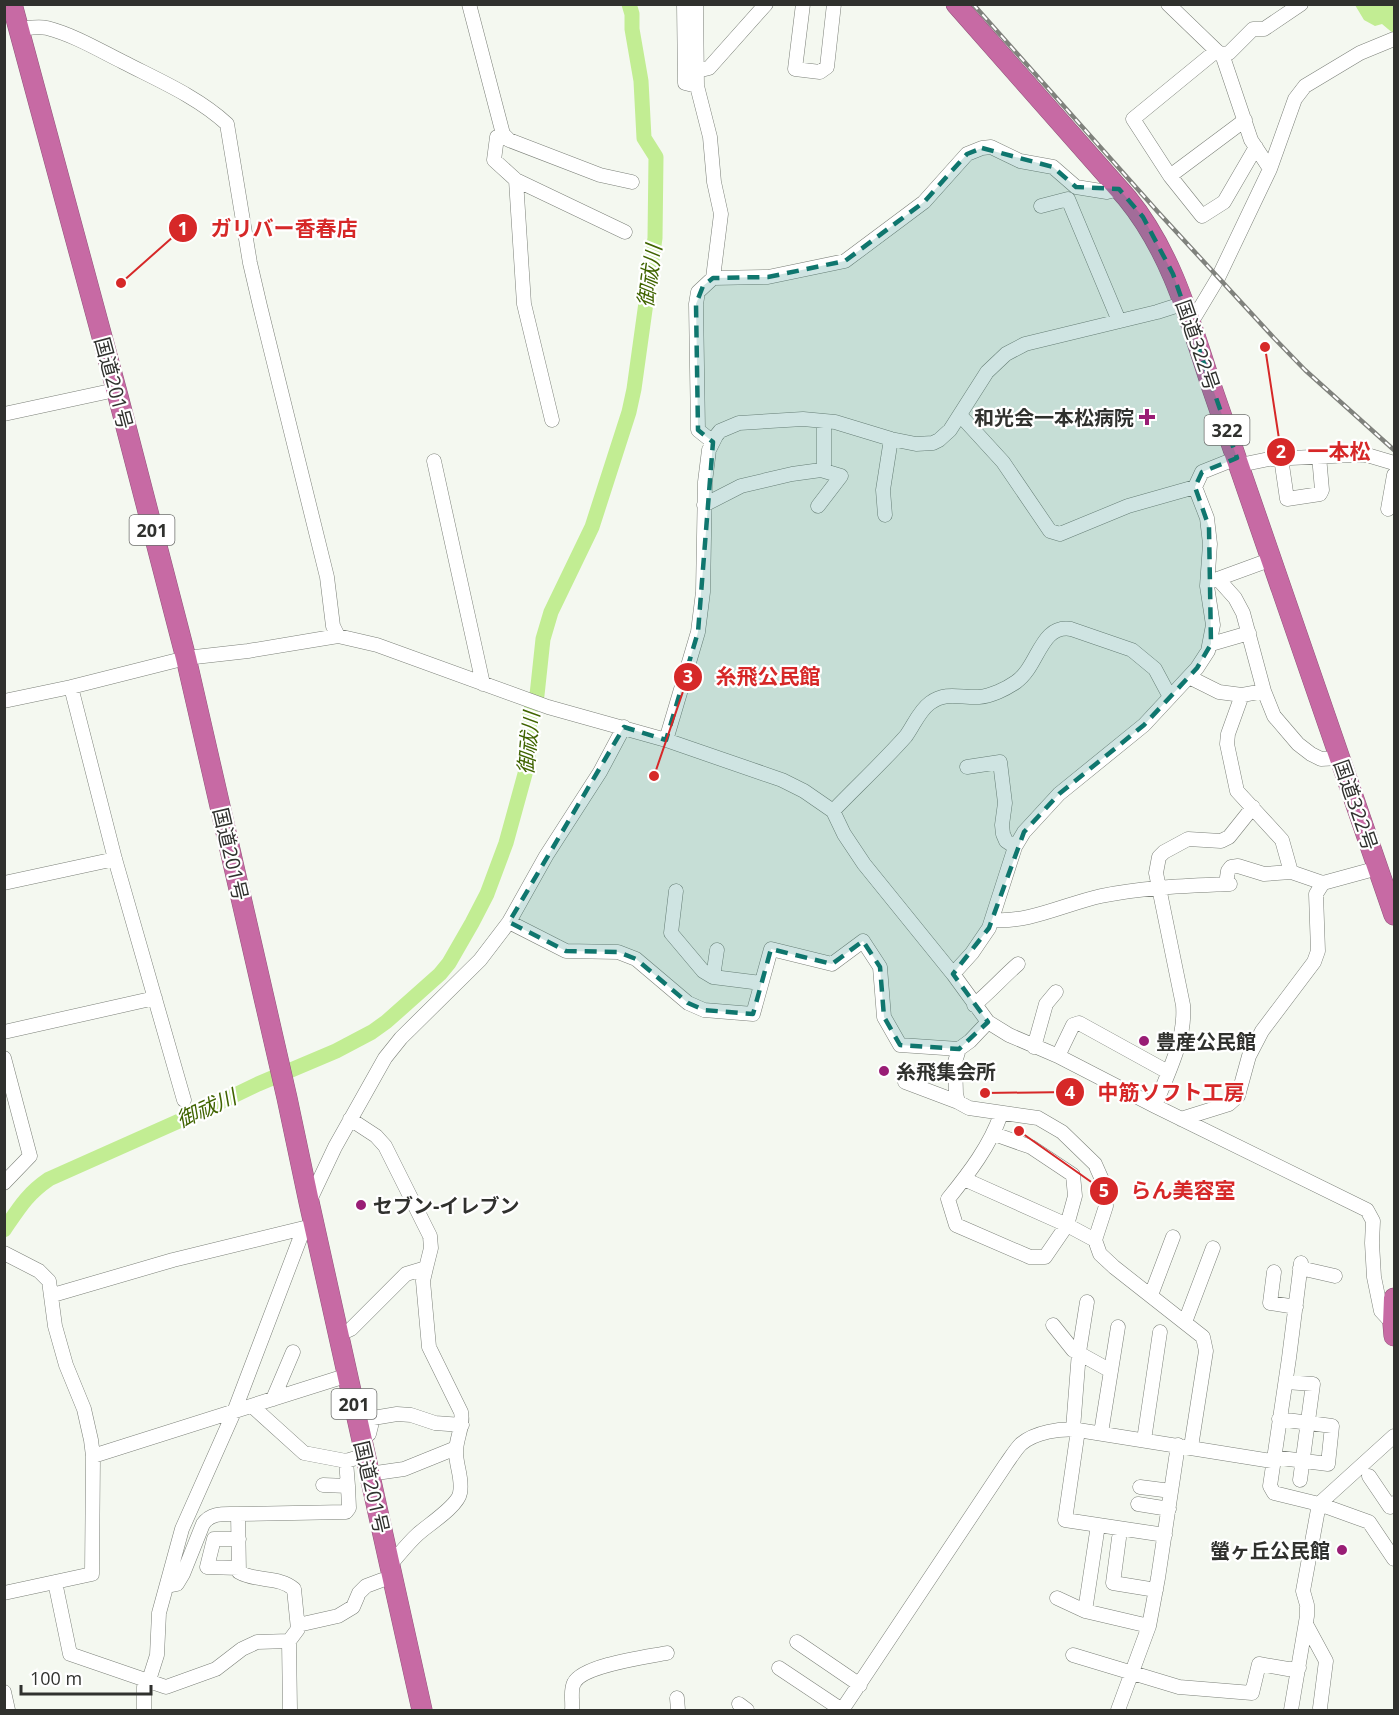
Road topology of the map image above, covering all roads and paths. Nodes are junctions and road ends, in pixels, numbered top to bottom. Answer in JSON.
{"nodes":[{"id":1,"x":12,"y":4,"type":"edge"},
{"id":2,"x":469,"y":4,"type":"edge"},
{"id":3,"x":684,"y":4,"type":"edge"},
{"id":4,"x":696,"y":4,"type":"edge"},
{"id":5,"x":766,"y":4,"type":"edge"},
{"id":6,"x":803,"y":4,"type":"edge"},
{"id":7,"x":834,"y":4,"type":"edge"},
{"id":8,"x":956,"y":4,"type":"edge"},
{"id":9,"x":1168,"y":4,"type":"edge"},
{"id":10,"x":1301,"y":4,"type":"edge"},
{"id":11,"x":4,"y":15,"type":"edge"},
{"id":12,"x":19,"y":29,"type":"junction"},
{"id":13,"x":1395,"y":39,"type":"edge"},
{"id":14,"x":1219,"y":53,"type":"junction"},
{"id":15,"x":697,"y":71,"type":"junction"},
{"id":16,"x":691,"y":85,"type":"junction"},
{"id":17,"x":1245,"y":120,"type":"junction"},
{"id":18,"x":503,"y":134,"type":"junction"},
{"id":19,"x":1256,"y":147,"type":"junction"},
{"id":20,"x":1270,"y":169,"type":"junction"},
{"id":21,"x":1170,"y":176,"type":"junction"},
{"id":22,"x":516,"y":180,"type":"junction"},
{"id":23,"x":632,"y":183,"type":"dead end"},
{"id":24,"x":1119,"y":189,"type":"junction"},
{"id":25,"x":1041,"y":206,"type":"dead end"},
{"id":26,"x":625,"y":232,"type":"dead end"},
{"id":27,"x":714,"y":278,"type":"junction"},
{"id":28,"x":1185,"y":303,"type":"junction"},
{"id":29,"x":1119,"y":321,"type":"junction"},
{"id":30,"x":1191,"y":323,"type":"junction"},
{"id":31,"x":106,"y":392,"type":"junction"},
{"id":32,"x":4,"y":414,"type":"edge"},
{"id":33,"x":960,"y":415,"type":"junction"},
{"id":34,"x":552,"y":420,"type":"dead end"},
{"id":35,"x":824,"y":421,"type":"junction"},
{"id":36,"x":891,"y":439,"type":"junction"},
{"id":37,"x":713,"y":442,"type":"junction"},
{"id":38,"x":1319,"y":456,"type":"junction"},
{"id":39,"x":1281,"y":458,"type":"junction"},
{"id":40,"x":434,"y":461,"type":"dead end"},
{"id":41,"x":1238,"y":462,"type":"junction"},
{"id":42,"x":1395,"y":463,"type":"edge"},
{"id":43,"x":821,"y":470,"type":"junction"},
{"id":44,"x":1395,"y":475,"type":"edge"},
{"id":45,"x":1194,"y":487,"type":"junction"},
{"id":46,"x":704,"y":505,"type":"junction"},
{"id":47,"x":818,"y":506,"type":"dead end"},
{"id":48,"x":1388,"y":509,"type":"dead end"},
{"id":49,"x":885,"y":515,"type":"dead end"},
{"id":50,"x":1272,"y":559,"type":"junction"},
{"id":51,"x":1212,"y":581,"type":"junction"},
{"id":52,"x":1249,"y":633,"type":"junction"},
{"id":53,"x":338,"y":636,"type":"junction"},
{"id":54,"x":1210,"y":644,"type":"junction"},
{"id":55,"x":181,"y":659,"type":"junction"},
{"id":56,"x":1189,"y":677,"type":"junction"},
{"id":57,"x":483,"y":684,"type":"junction"},
{"id":58,"x":71,"y":687,"type":"junction"},
{"id":59,"x":1264,"y":691,"type":"junction"},
{"id":60,"x":1242,"y":695,"type":"junction"},
{"id":61,"x":1170,"y":697,"type":"junction"},
{"id":62,"x":4,"y":701,"type":"edge"},
{"id":63,"x":624,"y":727,"type":"junction"},
{"id":64,"x":666,"y":740,"type":"junction"},
{"id":65,"x":1339,"y":758,"type":"junction"},
{"id":66,"x":967,"y":766,"type":"dead end"},
{"id":67,"x":1253,"y":807,"type":"junction"},
{"id":68,"x":833,"y":811,"type":"junction"},
{"id":69,"x":1015,"y":847,"type":"junction"},
{"id":70,"x":115,"y":859,"type":"junction"},
{"id":71,"x":1290,"y":872,"type":"junction"},
{"id":72,"x":1388,"y":880,"type":"edge"},
{"id":73,"x":4,"y":883,"type":"edge"},
{"id":74,"x":1323,"y":883,"type":"junction"},
{"id":75,"x":1158,"y":886,"type":"junction"},
{"id":76,"x":676,"y":891,"type":"dead end"},
{"id":77,"x":1395,"y":915,"type":"edge"},
{"id":78,"x":993,"y":920,"type":"junction"},
{"id":79,"x":509,"y":922,"type":"junction"},
{"id":80,"x":717,"y":950,"type":"dead end"},
{"id":81,"x":1018,"y":964,"type":"dead end"},
{"id":82,"x":953,"y":974,"type":"junction"},
{"id":83,"x":713,"y":977,"type":"junction"},
{"id":84,"x":761,"y":983,"type":"junction"},
{"id":85,"x":1056,"y":992,"type":"dead end"},
{"id":86,"x":155,"y":998,"type":"junction"},
{"id":87,"x":974,"y":1005,"type":"junction"},
{"id":88,"x":988,"y":1022,"type":"junction"},
{"id":89,"x":4,"y":1032,"type":"edge"},
{"id":90,"x":1034,"y":1047,"type":"junction"},
{"id":91,"x":959,"y":1049,"type":"junction"},
{"id":92,"x":1058,"y":1056,"type":"junction"},
{"id":93,"x":4,"y":1058,"type":"edge"},
{"id":94,"x":1168,"y":1072,"type":"junction"},
{"id":95,"x":905,"y":1082,"type":"dead end"},
{"id":96,"x":283,"y":1099,"type":"junction"},
{"id":97,"x":184,"y":1100,"type":"dead end"},
{"id":98,"x":958,"y":1102,"type":"junction"},
{"id":99,"x":1155,"y":1106,"type":"junction"},
{"id":100,"x":1001,"y":1114,"type":"junction"},
{"id":101,"x":350,"y":1119,"type":"junction"},
{"id":102,"x":1181,"y":1119,"type":"junction"},
{"id":103,"x":994,"y":1134,"type":"junction"},
{"id":104,"x":964,"y":1179,"type":"junction"},
{"id":105,"x":4,"y":1182,"type":"edge"},
{"id":106,"x":309,"y":1202,"type":"junction"},
{"id":107,"x":1067,"y":1225,"type":"junction"},
{"id":108,"x":304,"y":1228,"type":"junction"},
{"id":109,"x":1173,"y":1236,"type":"dead end"},
{"id":110,"x":1095,"y":1240,"type":"junction"},
{"id":111,"x":1213,"y":1248,"type":"dead end"},
{"id":112,"x":4,"y":1253,"type":"edge"},
{"id":113,"x":426,"y":1268,"type":"junction"},
{"id":114,"x":1274,"y":1272,"type":"dead end"},
{"id":115,"x":1335,"y":1276,"type":"dead end"},
{"id":116,"x":1151,"y":1294,"type":"junction"},
{"id":117,"x":53,"y":1295,"type":"junction"},
{"id":118,"x":1395,"y":1298,"type":"edge"},
{"id":119,"x":1087,"y":1302,"type":"dead end"},
{"id":120,"x":1296,"y":1307,"type":"junction"},
{"id":121,"x":1185,"y":1322,"type":"junction"},
{"id":122,"x":1053,"y":1325,"type":"dead end"},
{"id":123,"x":1118,"y":1327,"type":"dead end"},
{"id":124,"x":1394,"y":1330,"type":"edge"},
{"id":125,"x":1160,"y":1332,"type":"dead end"},
{"id":126,"x":338,"y":1335,"type":"junction"},
{"id":127,"x":293,"y":1352,"type":"dead end"},
{"id":128,"x":1079,"y":1352,"type":"junction"},
{"id":129,"x":1110,"y":1371,"type":"junction"},
{"id":130,"x":339,"y":1378,"type":"junction"},
{"id":131,"x":1286,"y":1382,"type":"junction"},
{"id":132,"x":273,"y":1399,"type":"junction"},
{"id":133,"x":252,"y":1406,"type":"junction"},
{"id":134,"x":234,"y":1412,"type":"junction"},
{"id":135,"x":1279,"y":1419,"type":"junction"},
{"id":136,"x":1308,"y":1423,"type":"junction"},
{"id":137,"x":462,"y":1425,"type":"junction"},
{"id":138,"x":1076,"y":1429,"type":"junction"},
{"id":139,"x":1101,"y":1433,"type":"junction"},
{"id":140,"x":1395,"y":1436,"type":"edge"},
{"id":141,"x":361,"y":1438,"type":"junction"},
{"id":142,"x":1144,"y":1440,"type":"junction"},
{"id":143,"x":1185,"y":1446,"type":"junction"},
{"id":144,"x":456,"y":1448,"type":"junction"},
{"id":145,"x":93,"y":1456,"type":"junction"},
{"id":146,"x":351,"y":1459,"type":"junction"},
{"id":147,"x":1273,"y":1459,"type":"junction"},
{"id":148,"x":1302,"y":1461,"type":"junction"},
{"id":149,"x":369,"y":1474,"type":"junction"},
{"id":150,"x":1369,"y":1476,"type":"dead end"},
{"id":151,"x":1300,"y":1480,"type":"dead end"},
{"id":152,"x":323,"y":1485,"type":"dead end"},
{"id":153,"x":348,"y":1486,"type":"junction"},
{"id":154,"x":1140,"y":1487,"type":"dead end"},
{"id":155,"x":1172,"y":1491,"type":"junction"},
{"id":156,"x":1138,"y":1504,"type":"dead end"},
{"id":157,"x":1319,"y":1504,"type":"junction"},
{"id":158,"x":1393,"y":1508,"type":"edge"},
{"id":159,"x":1169,"y":1509,"type":"junction"},
{"id":160,"x":238,"y":1514,"type":"junction"},
{"id":161,"x":1369,"y":1522,"type":"junction"},
{"id":162,"x":1098,"y":1525,"type":"junction"},
{"id":163,"x":1165,"y":1535,"type":"junction"},
{"id":164,"x":1119,"y":1538,"type":"dead end"},
{"id":165,"x":239,"y":1539,"type":"junction"},
{"id":166,"x":1393,"y":1554,"type":"edge"},
{"id":167,"x":239,"y":1568,"type":"junction"},
{"id":168,"x":386,"y":1573,"type":"junction"},
{"id":169,"x":55,"y":1582,"type":"junction"},
{"id":170,"x":167,"y":1586,"type":"junction"},
{"id":171,"x":1156,"y":1590,"type":"junction"},
{"id":172,"x":4,"y":1593,"type":"edge"},
{"id":173,"x":1058,"y":1598,"type":"dead end"},
{"id":174,"x":1085,"y":1611,"type":"junction"},
{"id":175,"x":1306,"y":1624,"type":"junction"},
{"id":176,"x":298,"y":1625,"type":"junction"},
{"id":177,"x":1149,"y":1626,"type":"junction"},
{"id":178,"x":289,"y":1641,"type":"junction"},
{"id":179,"x":797,"y":1642,"type":"dead end"},
{"id":180,"x":667,"y":1653,"type":"dead end"},
{"id":181,"x":1073,"y":1655,"type":"dead end"},
{"id":182,"x":779,"y":1668,"type":"dead end"},
{"id":183,"x":1299,"y":1668,"type":"junction"},
{"id":184,"x":1133,"y":1672,"type":"junction"},
{"id":185,"x":148,"y":1681,"type":"junction"},
{"id":186,"x":860,"y":1685,"type":"junction"},
{"id":187,"x":4,"y":1692,"type":"edge"},
{"id":188,"x":1320,"y":1708,"type":"dead end"},
{"id":189,"x":8,"y":1710,"type":"edge"},
{"id":190,"x":144,"y":1710,"type":"edge"},
{"id":191,"x":290,"y":1710,"type":"edge"},
{"id":192,"x":412,"y":1710,"type":"edge"},
{"id":193,"x":422,"y":1710,"type":"edge"},
{"id":194,"x":572,"y":1710,"type":"edge"},
{"id":195,"x":842,"y":1710,"type":"edge"},
{"id":196,"x":1118,"y":1710,"type":"edge"},
{"id":197,"x":1291,"y":1710,"type":"edge"}],
"edges":[{"from":1,"to":12,"type":"highway","name":"国道201号","number":"201"},
{"from":2,"to":18,"type":"street"},
{"from":3,"to":16,"type":"street"},
{"from":4,"to":15,"type":"street"},
{"from":5,"to":15,"type":"street"},
{"from":6,"to":7,"type":"street"},
{"from":8,"to":24,"type":"highway","name":"国道322号","number":"322"},
{"from":9,"to":14,"type":"street"},
{"from":10,"to":14,"type":"street"},
{"from":11,"to":31,"type":"highway","name":"国道201号","number":"201"},
{"from":12,"to":53,"type":"street"},
{"from":12,"to":55,"type":"highway","name":"国道201号","number":"201"},
{"from":13,"to":20,"type":"street"},
{"from":14,"to":17,"type":"street"},
{"from":14,"to":21,"type":"street"},
{"from":15,"to":16,"type":"street"},
{"from":16,"to":27,"type":"street"},
{"from":17,"to":19,"type":"street"},
{"from":17,"to":21,"type":"street"},
{"from":18,"to":22,"type":"street"},
{"from":18,"to":23,"type":"street"},
{"from":19,"to":20,"type":"street"},
{"from":19,"to":21,"type":"street"},
{"from":20,"to":30,"type":"street"},
{"from":22,"to":26,"type":"street"},
{"from":22,"to":34,"type":"street"},
{"from":24,"to":27,"type":"street"},
{"from":24,"to":28,"type":"highway","name":"国道322号","number":"322"},
{"from":25,"to":29,"type":"street"},
{"from":27,"to":37,"type":"street"},
{"from":28,"to":29,"type":"street"},
{"from":28,"to":30,"type":"highway","name":"国道322号","number":"322"},
{"from":29,"to":33,"type":"street"},
{"from":30,"to":41,"type":"highway","name":"国道322号","number":"322"},
{"from":31,"to":32,"type":"street"},
{"from":31,"to":55,"type":"highway","name":"国道201号","number":"201"},
{"from":33,"to":36,"type":"street"},
{"from":33,"to":45,"type":"street"},
{"from":35,"to":36,"type":"street"},
{"from":35,"to":37,"type":"street"},
{"from":35,"to":43,"type":"street"},
{"from":36,"to":49,"type":"street"},
{"from":37,"to":46,"type":"street"},
{"from":38,"to":39,"type":"street"},
{"from":38,"to":39,"type":"street"},
{"from":38,"to":42,"type":"street"},
{"from":39,"to":41,"type":"street"},
{"from":40,"to":57,"type":"street"},
{"from":41,"to":45,"type":"street"},
{"from":41,"to":50,"type":"highway","name":"国道322号","number":"322"},
{"from":43,"to":46,"type":"street"},
{"from":43,"to":47,"type":"street"},
{"from":44,"to":48,"type":"street"},
{"from":45,"to":51,"type":"street"},
{"from":46,"to":64,"type":"street"},
{"from":50,"to":51,"type":"street"},
{"from":50,"to":65,"type":"highway","name":"国道322号","number":"322"},
{"from":51,"to":52,"type":"street"},
{"from":51,"to":54,"type":"street"},
{"from":52,"to":54,"type":"street"},
{"from":52,"to":59,"type":"street"},
{"from":53,"to":55,"type":"street"},
{"from":53,"to":57,"type":"street"},
{"from":54,"to":56,"type":"street"},
{"from":55,"to":58,"type":"street"},
{"from":55,"to":96,"type":"highway","name":"国道201号","number":"201"},
{"from":56,"to":60,"type":"street"},
{"from":56,"to":61,"type":"street"},
{"from":57,"to":63,"type":"street"},
{"from":58,"to":62,"type":"street"},
{"from":58,"to":70,"type":"street"},
{"from":59,"to":60,"type":"street"},
{"from":59,"to":65,"type":"street"},
{"from":60,"to":67,"type":"street"},
{"from":61,"to":68,"type":"street"},
{"from":61,"to":69,"type":"street"},
{"from":63,"to":64,"type":"street"},
{"from":63,"to":79,"type":"street"},
{"from":64,"to":68,"type":"street"},
{"from":65,"to":72,"type":"highway","name":"国道322号","number":"322"},
{"from":66,"to":69,"type":"street"},
{"from":67,"to":71,"type":"street"},
{"from":67,"to":75,"type":"street"},
{"from":68,"to":82,"type":"street"},
{"from":69,"to":78,"type":"street"},
{"from":70,"to":73,"type":"street"},
{"from":70,"to":86,"type":"street"},
{"from":71,"to":74,"type":"street"},
{"from":71,"to":75,"type":"street"},
{"from":72,"to":74,"type":"street"},
{"from":72,"to":77,"type":"highway","name":"国道322号","number":"322"},
{"from":74,"to":102,"type":"street"},
{"from":75,"to":78,"type":"street"},
{"from":75,"to":94,"type":"street"},
{"from":76,"to":83,"type":"street"},
{"from":78,"to":82,"type":"street"},
{"from":79,"to":84,"type":"street"},
{"from":79,"to":101,"type":"street"},
{"from":80,"to":83,"type":"street"},
{"from":81,"to":87,"type":"street"},
{"from":82,"to":87,"type":"street"},
{"from":83,"to":84,"type":"street"},
{"from":84,"to":91,"type":"street"},
{"from":85,"to":90,"type":"street"},
{"from":86,"to":89,"type":"street"},
{"from":86,"to":97,"type":"street"},
{"from":87,"to":88,"type":"street"},
{"from":88,"to":90,"type":"street"},
{"from":88,"to":91,"type":"street"},
{"from":90,"to":92,"type":"street"},
{"from":91,"to":98,"type":"street"},
{"from":92,"to":94,"type":"street"},
{"from":92,"to":99,"type":"street"},
{"from":93,"to":105,"type":"street"},
{"from":94,"to":99,"type":"street"},
{"from":95,"to":98,"type":"street"},
{"from":96,"to":106,"type":"highway","name":"国道201号","number":"201"},
{"from":96,"to":108,"type":"highway","name":"国道201号","number":"201"},
{"from":98,"to":100,"type":"street"},
{"from":99,"to":102,"type":"street"},
{"from":100,"to":103,"type":"street"},
{"from":100,"to":110,"type":"street"},
{"from":101,"to":106,"type":"street"},
{"from":101,"to":113,"type":"street"},
{"from":102,"to":124,"type":"street"},
{"from":103,"to":104,"type":"street"},
{"from":103,"to":107,"type":"street"},
{"from":104,"to":107,"type":"street"},
{"from":104,"to":107,"type":"street"},
{"from":106,"to":126,"type":"highway","name":"国道201号","number":"201"},
{"from":107,"to":110,"type":"street"},
{"from":108,"to":117,"type":"street"},
{"from":108,"to":130,"type":"highway","name":"国道201号","number":"201"},
{"from":108,"to":134,"type":"street"},
{"from":109,"to":116,"type":"street"},
{"from":110,"to":116,"type":"street"},
{"from":111,"to":121,"type":"street"},
{"from":112,"to":117,"type":"street"},
{"from":113,"to":126,"type":"street"},
{"from":113,"to":137,"type":"street"},
{"from":114,"to":120,"type":"street"},
{"from":115,"to":120,"type":"street"},
{"from":116,"to":121,"type":"street"},
{"from":117,"to":145,"type":"street"},
{"from":118,"to":124,"type":"highway"},
{"from":119,"to":128,"type":"street"},
{"from":120,"to":131,"type":"street"},
{"from":121,"to":143,"type":"street"},
{"from":122,"to":128,"type":"street"},
{"from":123,"to":129,"type":"street"},
{"from":125,"to":142,"type":"street"},
{"from":126,"to":141,"type":"highway","name":"国道201号","number":"201"},
{"from":127,"to":132,"type":"street"},
{"from":128,"to":129,"type":"street"},
{"from":128,"to":138,"type":"street"},
{"from":129,"to":139,"type":"street"},
{"from":130,"to":132,"type":"street"},
{"from":130,"to":146,"type":"highway","name":"国道201号","number":"201"},
{"from":131,"to":135,"type":"street"},
{"from":131,"to":136,"type":"street"},
{"from":132,"to":133,"type":"street"},
{"from":133,"to":134,"type":"street"},
{"from":133,"to":146,"type":"street"},
{"from":134,"to":145,"type":"street"},
{"from":134,"to":170,"type":"street"},
{"from":135,"to":136,"type":"street"},
{"from":135,"to":147,"type":"street"},
{"from":136,"to":148,"type":"street"},
{"from":136,"to":148,"type":"street"},
{"from":137,"to":141,"type":"street"},
{"from":137,"to":144,"type":"street"},
{"from":138,"to":139,"type":"street"},
{"from":138,"to":162,"type":"street"},
{"from":138,"to":186,"type":"street"},
{"from":139,"to":142,"type":"street"},
{"from":140,"to":157,"type":"street"},
{"from":141,"to":149,"type":"highway","name":"国道201号","number":"201"},
{"from":142,"to":143,"type":"street"},
{"from":143,"to":147,"type":"street"},
{"from":143,"to":155,"type":"street"},
{"from":144,"to":149,"type":"street"},
{"from":144,"to":168,"type":"street"},
{"from":145,"to":169,"type":"street"},
{"from":146,"to":153,"type":"street"},
{"from":146,"to":168,"type":"highway","name":"国道201号","number":"201"},
{"from":147,"to":148,"type":"street"},
{"from":147,"to":157,"type":"street"},
{"from":148,"to":151,"type":"street"},
{"from":149,"to":168,"type":"highway","name":"国道201号","number":"201"},
{"from":150,"to":158,"type":"street"},
{"from":152,"to":153,"type":"street"},
{"from":153,"to":160,"type":"street"},
{"from":154,"to":155,"type":"street"},
{"from":155,"to":159,"type":"street"},
{"from":156,"to":159,"type":"street"},
{"from":157,"to":161,"type":"street"},
{"from":157,"to":175,"type":"street"},
{"from":158,"to":161,"type":"street"},
{"from":159,"to":163,"type":"street"},
{"from":160,"to":165,"type":"street"},
{"from":160,"to":170,"type":"street"},
{"from":161,"to":166,"type":"street"},
{"from":162,"to":163,"type":"street"},
{"from":162,"to":174,"type":"street"},
{"from":163,"to":171,"type":"street"},
{"from":164,"to":171,"type":"street"},
{"from":165,"to":167,"type":"street"},
{"from":165,"to":167,"type":"street"},
{"from":167,"to":176,"type":"street"},
{"from":168,"to":176,"type":"street"},
{"from":168,"to":192,"type":"highway","name":"国道201号","number":"201"},
{"from":168,"to":193,"type":"highway","name":"国道201号","number":"201"},
{"from":169,"to":172,"type":"street"},
{"from":169,"to":185,"type":"street"},
{"from":170,"to":185,"type":"street"},
{"from":171,"to":177,"type":"street"},
{"from":173,"to":174,"type":"street"},
{"from":174,"to":177,"type":"street"},
{"from":175,"to":183,"type":"street"},
{"from":175,"to":188,"type":"street"},
{"from":176,"to":178,"type":"street"},
{"from":177,"to":184,"type":"street"},
{"from":178,"to":185,"type":"street"},
{"from":178,"to":191,"type":"street"},
{"from":179,"to":186,"type":"street"},
{"from":180,"to":194,"type":"street"},
{"from":181,"to":184,"type":"street"},
{"from":182,"to":195,"type":"street"},
{"from":183,"to":184,"type":"street"},
{"from":183,"to":197,"type":"street"},
{"from":184,"to":196,"type":"street"},
{"from":185,"to":190,"type":"street"},
{"from":186,"to":195,"type":"street"},
{"from":187,"to":189,"type":"street"}]}
